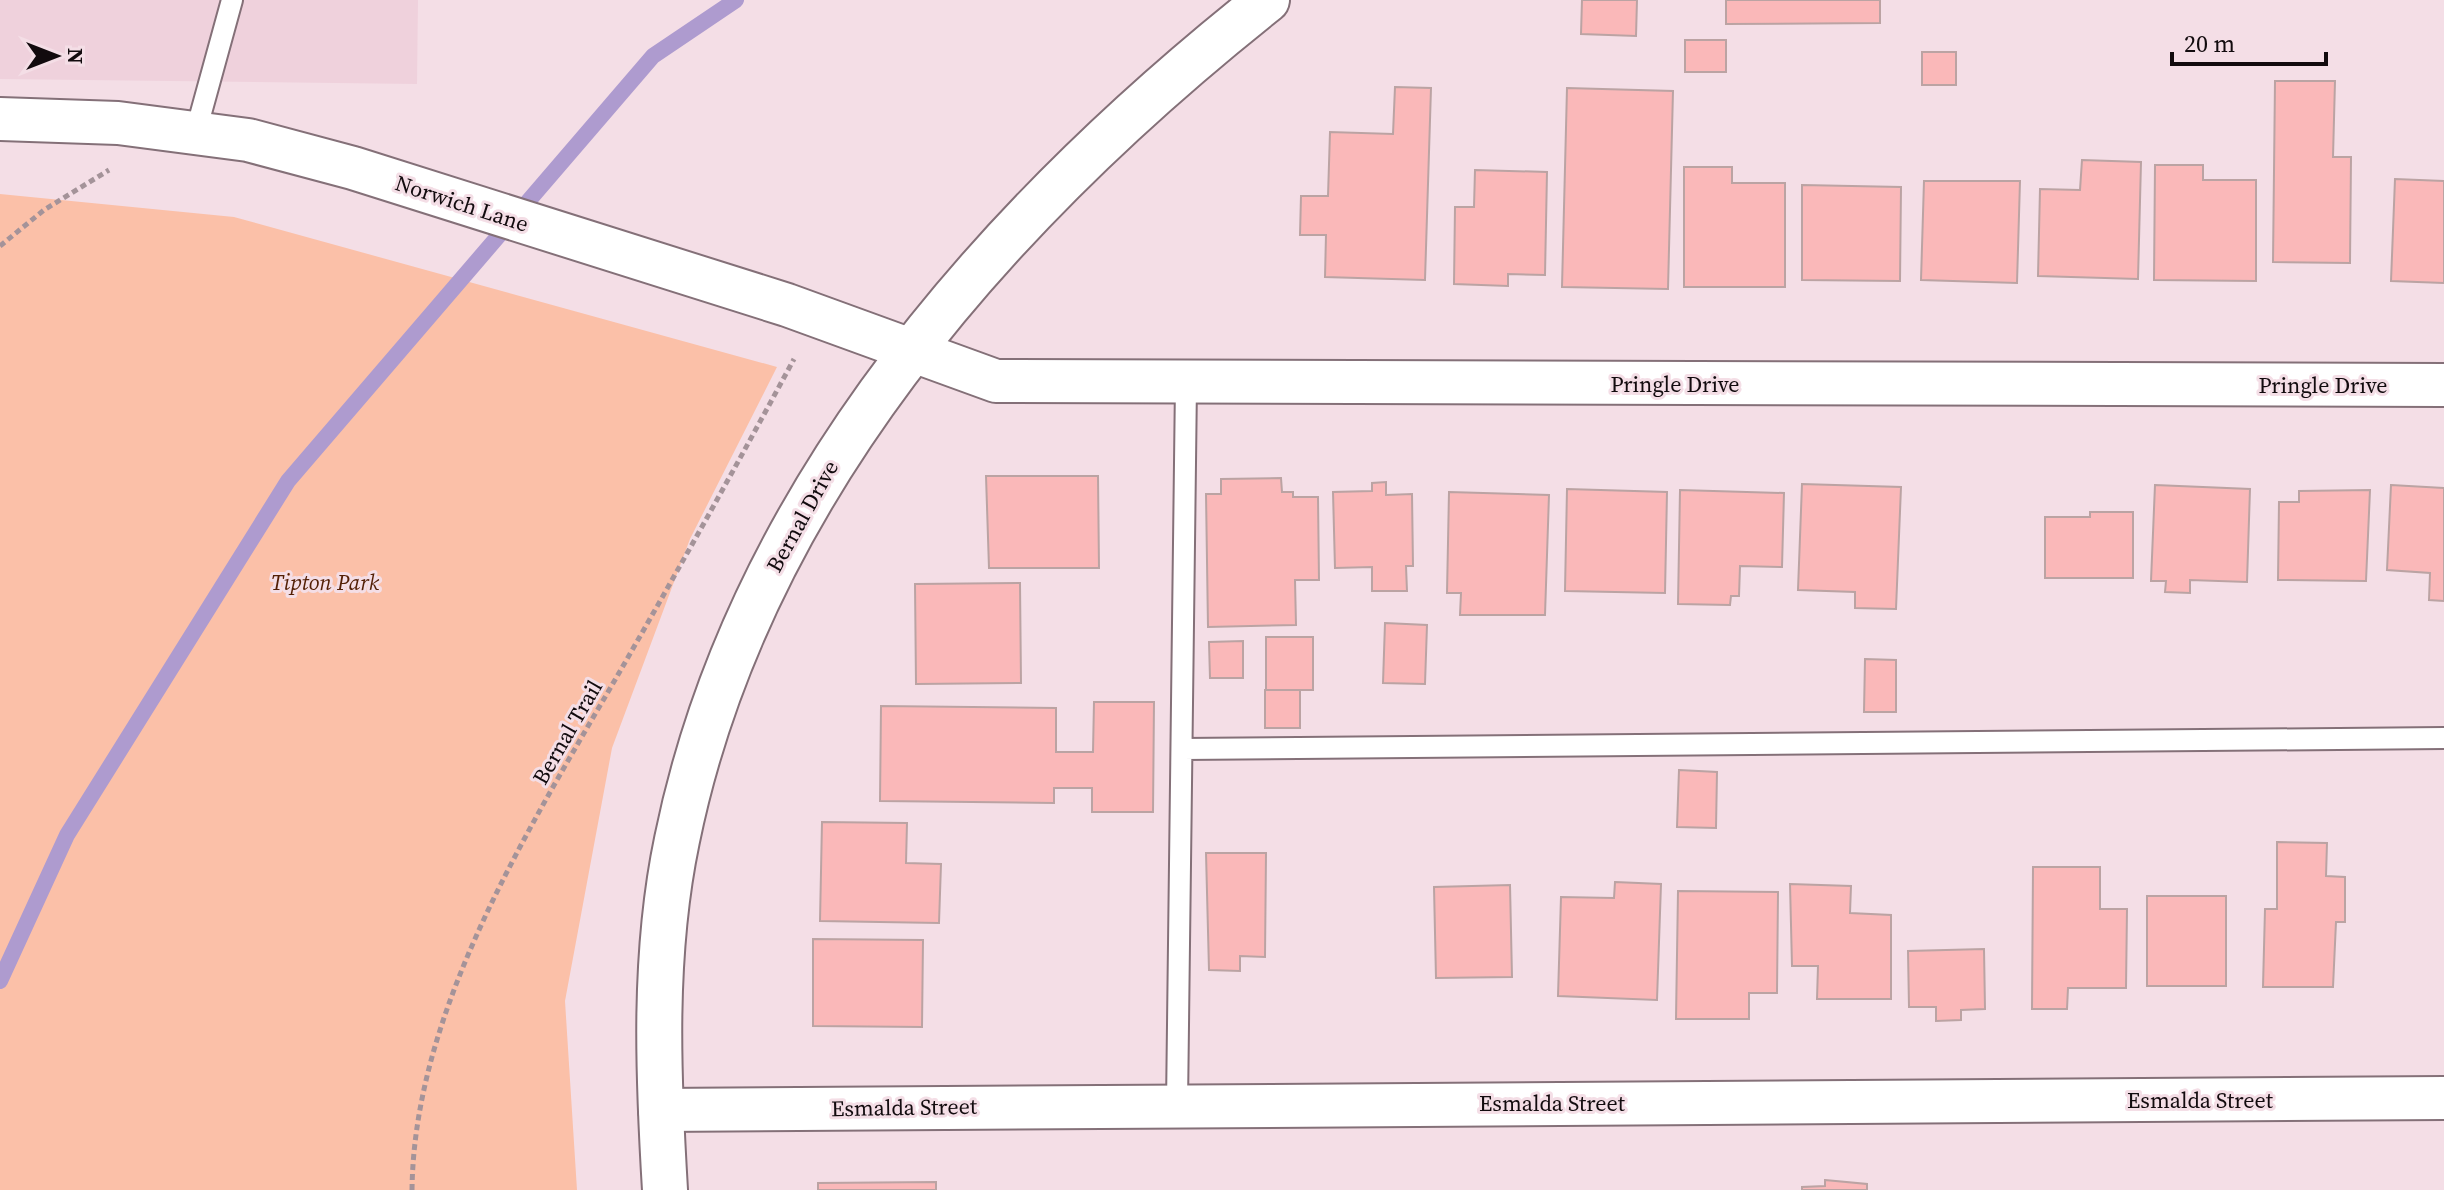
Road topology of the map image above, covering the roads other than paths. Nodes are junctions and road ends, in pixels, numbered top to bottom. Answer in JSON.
{"nodes":[{"id":1,"x":232,"y":0,"type":"edge"},
{"id":2,"x":1267,"y":0,"type":"edge"},
{"id":3,"x":0,"y":119,"type":"edge"},
{"id":4,"x":196,"y":131,"type":"junction"},
{"id":5,"x":911,"y":351,"type":"junction"},
{"id":6,"x":1186,"y":383,"type":"junction"},
{"id":7,"x":2444,"y":385,"type":"edge"},
{"id":8,"x":2444,"y":738,"type":"edge"},
{"id":9,"x":1183,"y":749,"type":"junction"},
{"id":10,"x":2444,"y":1098,"type":"edge"},
{"id":11,"x":1177,"y":1105,"type":"junction"},
{"id":12,"x":660,"y":1110,"type":"junction"},
{"id":13,"x":665,"y":1190,"type":"edge"}],
"edges":[{"from":1,"to":4,"type":"lane"},
{"from":2,"to":5,"type":"street","name":"Bernal Drive"},
{"from":3,"to":4,"type":"street","name":"Norwich Lane"},
{"from":4,"to":5,"type":"street","name":"Norwich Lane"},
{"from":5,"to":6,"type":"street","name":"Pringle Drive"},
{"from":5,"to":12,"type":"street","name":"Bernal Drive"},
{"from":6,"to":7,"type":"street","name":"Pringle Drive"},
{"from":6,"to":9,"type":"lane"},
{"from":8,"to":9,"type":"lane"},
{"from":9,"to":11,"type":"lane"},
{"from":10,"to":11,"type":"street","name":"Esmalda Street"},
{"from":11,"to":12,"type":"street","name":"Esmalda Street"},
{"from":12,"to":13,"type":"street","name":"Bernal Drive"}]}
